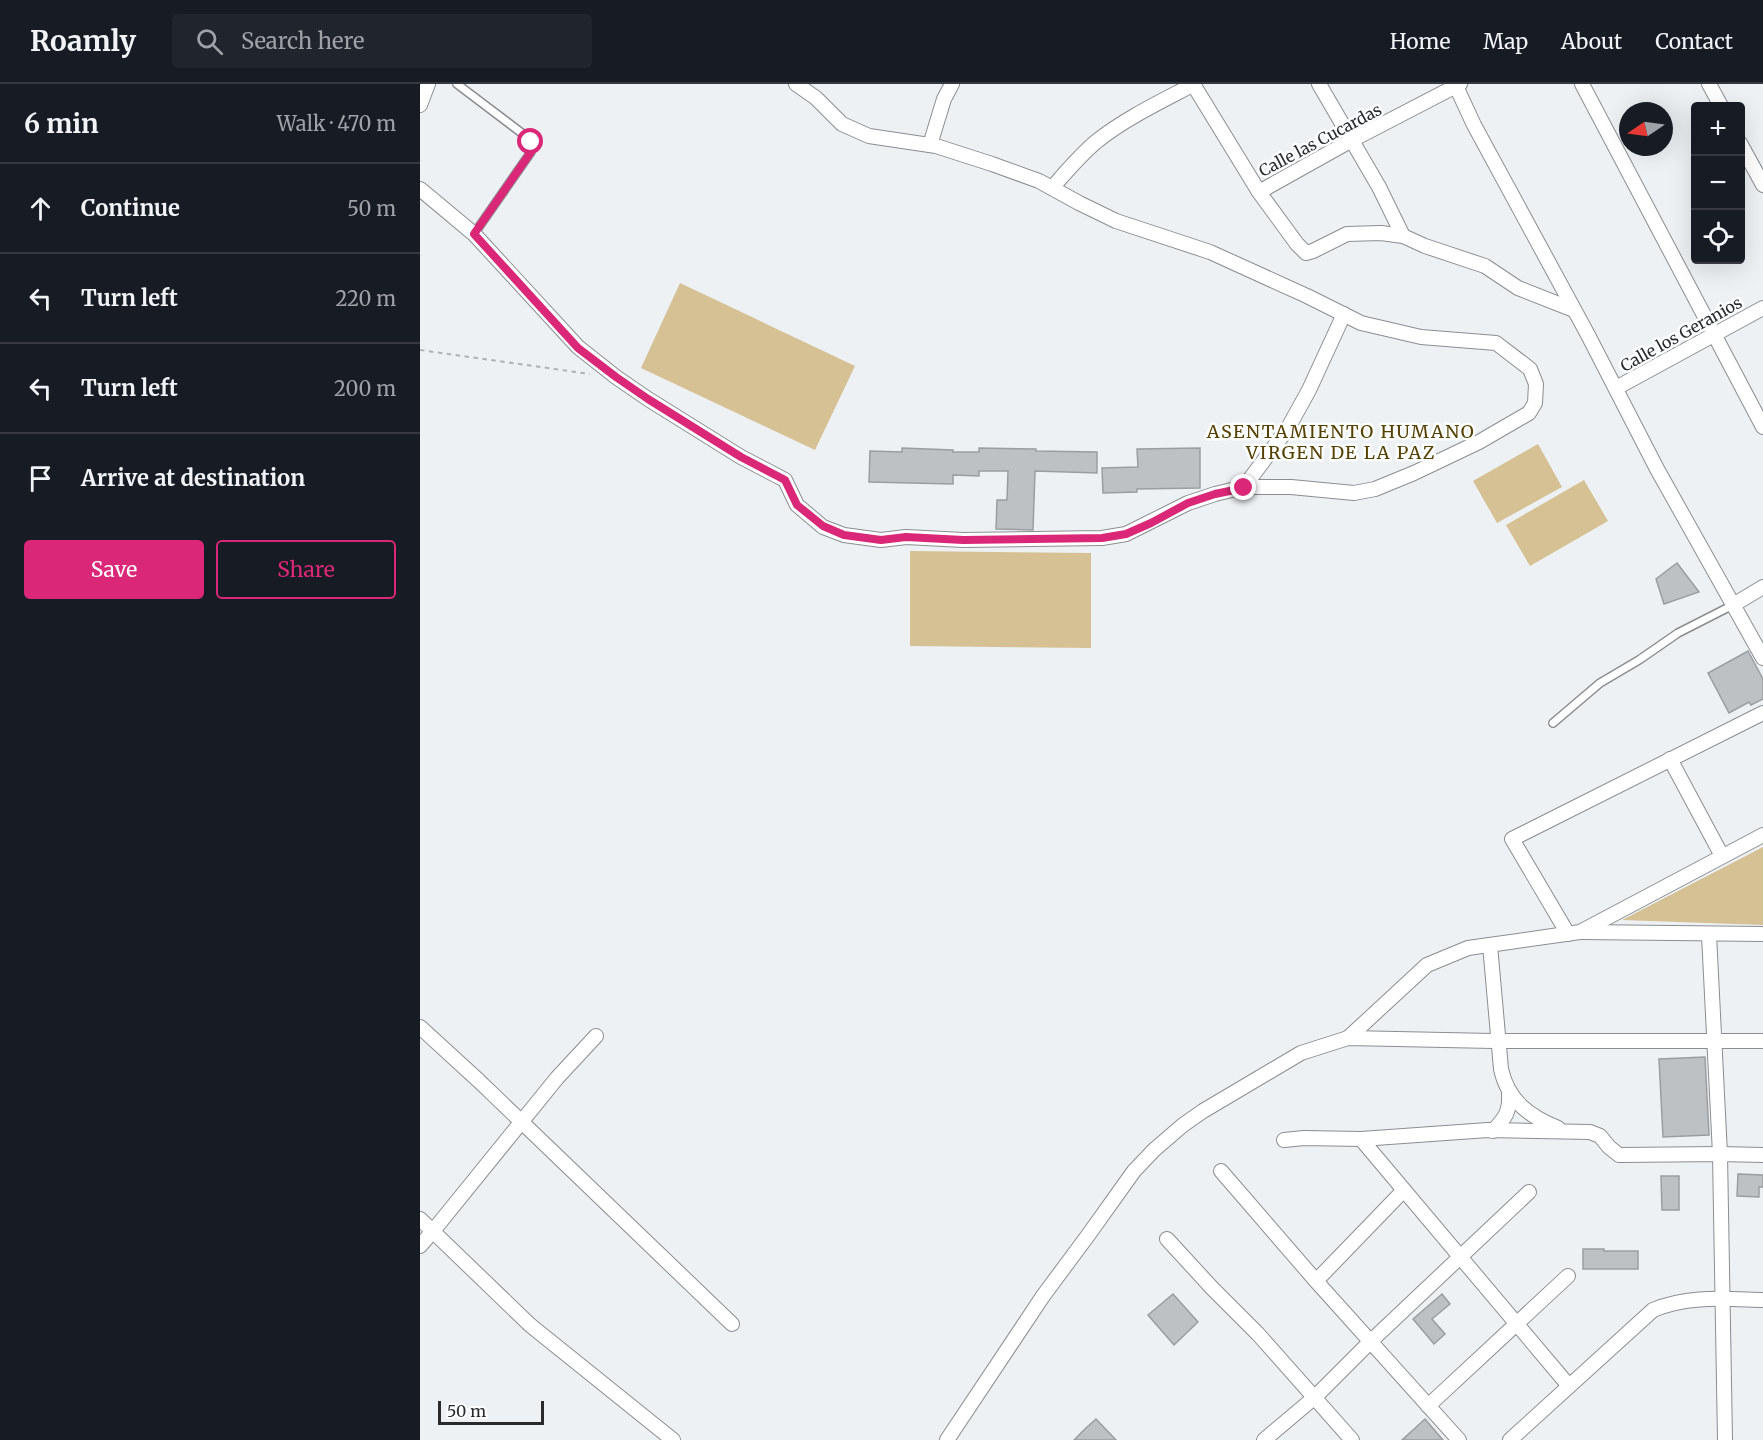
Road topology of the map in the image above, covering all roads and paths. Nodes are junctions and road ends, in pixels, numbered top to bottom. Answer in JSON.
{"nodes":[{"id":1,"x":428,"y":84,"type":"edge"},
{"id":2,"x":457,"y":84,"type":"edge"},
{"id":3,"x":796,"y":84,"type":"edge"},
{"id":4,"x":952,"y":84,"type":"edge"},
{"id":5,"x":1194,"y":84,"type":"edge"},
{"id":6,"x":1319,"y":84,"type":"edge"},
{"id":7,"x":1582,"y":84,"type":"edge"},
{"id":8,"x":1709,"y":84,"type":"edge"},
{"id":9,"x":1457,"y":85,"type":"edge"},
{"id":10,"x":1719,"y":102,"type":"edge"},
{"id":11,"x":420,"y":105,"type":"edge"},
{"id":12,"x":1352,"y":140,"type":"junction"},
{"id":13,"x":930,"y":145,"type":"junction"},
{"id":14,"x":1745,"y":152,"type":"edge"},
{"id":15,"x":1763,"y":185,"type":"edge"},
{"id":16,"x":1052,"y":188,"type":"junction"},
{"id":17,"x":420,"y":189,"type":"edge"},
{"id":18,"x":1259,"y":192,"type":"junction"},
{"id":19,"x":474,"y":234,"type":"junction"},
{"id":20,"x":1403,"y":236,"type":"junction"},
{"id":21,"x":1763,"y":308,"type":"edge"},
{"id":22,"x":1574,"y":310,"type":"junction"},
{"id":23,"x":1344,"y":314,"type":"junction"},
{"id":24,"x":1714,"y":335,"type":"junction"},
{"id":25,"x":420,"y":350,"type":"edge"},
{"id":26,"x":616,"y":377,"type":"junction"},
{"id":27,"x":1616,"y":388,"type":"junction"},
{"id":28,"x":1763,"y":427,"type":"edge"},
{"id":29,"x":1244,"y":488,"type":"junction"},
{"id":30,"x":1763,"y":587,"type":"edge"},
{"id":31,"x":1733,"y":605,"type":"junction"},
{"id":32,"x":1763,"y":658,"type":"edge"},
{"id":33,"x":1763,"y":713,"type":"edge"},
{"id":34,"x":1552,"y":723,"type":"dead end"},
{"id":35,"x":1670,"y":759,"type":"junction"},
{"id":36,"x":1763,"y":835,"type":"edge"},
{"id":37,"x":1722,"y":856,"type":"junction"},
{"id":38,"x":1574,"y":933,"type":"junction"},
{"id":39,"x":1763,"y":934,"type":"edge"},
{"id":40,"x":1709,"y":935,"type":"junction"},
{"id":41,"x":1490,"y":945,"type":"junction"},
{"id":42,"x":420,"y":1027,"type":"edge"},
{"id":43,"x":596,"y":1036,"type":"dead end"},
{"id":44,"x":1348,"y":1038,"type":"junction"},
{"id":45,"x":1498,"y":1041,"type":"junction"},
{"id":46,"x":1714,"y":1041,"type":"junction"},
{"id":47,"x":1763,"y":1041,"type":"edge"},
{"id":48,"x":1509,"y":1092,"type":"junction"},
{"id":49,"x":521,"y":1122,"type":"junction"},
{"id":50,"x":1493,"y":1131,"type":"junction"},
{"id":51,"x":1566,"y":1132,"type":"junction"},
{"id":52,"x":1362,"y":1139,"type":"junction"},
{"id":53,"x":1284,"y":1140,"type":"dead end"},
{"id":54,"x":1720,"y":1154,"type":"junction"},
{"id":55,"x":1763,"y":1155,"type":"edge"},
{"id":56,"x":1221,"y":1172,"type":"dead end"},
{"id":57,"x":1404,"y":1190,"type":"junction"},
{"id":58,"x":1529,"y":1192,"type":"dead end"},
{"id":59,"x":420,"y":1218,"type":"edge"},
{"id":60,"x":433,"y":1232,"type":"junction"},
{"id":61,"x":1167,"y":1239,"type":"dead end"},
{"id":62,"x":420,"y":1246,"type":"edge"},
{"id":63,"x":1461,"y":1257,"type":"junction"},
{"id":64,"x":1568,"y":1276,"type":"dead end"},
{"id":65,"x":1316,"y":1281,"type":"junction"},
{"id":66,"x":1722,"y":1299,"type":"junction"},
{"id":67,"x":1763,"y":1300,"type":"edge"},
{"id":68,"x":1516,"y":1323,"type":"junction"},
{"id":69,"x":732,"y":1324,"type":"dead end"},
{"id":70,"x":1370,"y":1342,"type":"junction"},
{"id":71,"x":1569,"y":1386,"type":"junction"},
{"id":72,"x":1315,"y":1397,"type":"junction"},
{"id":73,"x":1428,"y":1406,"type":"junction"},
{"id":74,"x":673,"y":1440,"type":"edge"},
{"id":75,"x":947,"y":1440,"type":"edge"},
{"id":76,"x":1264,"y":1440,"type":"edge"},
{"id":77,"x":1352,"y":1440,"type":"edge"},
{"id":78,"x":1459,"y":1440,"type":"edge"},
{"id":79,"x":1510,"y":1440,"type":"edge"},
{"id":80,"x":1725,"y":1440,"type":"edge"}],
"edges":[{"from":1,"to":11,"type":"street"},
{"from":2,"to":19,"type":"lane"},
{"from":3,"to":13,"type":"street"},
{"from":4,"to":13,"type":"street"},
{"from":5,"to":16,"type":"street"},
{"from":5,"to":18,"type":"street"},
{"from":6,"to":12,"type":"street"},
{"from":7,"to":24,"type":"street"},
{"from":8,"to":10,"type":"street"},
{"from":9,"to":12,"type":"street","name":"Calle las Cucardas"},
{"from":9,"to":22,"type":"street"},
{"from":12,"to":18,"type":"street","name":"Calle las Cucardas"},
{"from":12,"to":20,"type":"street"},
{"from":13,"to":16,"type":"street"},
{"from":14,"to":15,"type":"street"},
{"from":16,"to":23,"type":"street"},
{"from":17,"to":19,"type":"street"},
{"from":18,"to":20,"type":"street"},
{"from":19,"to":26,"type":"street"},
{"from":20,"to":22,"type":"street"},
{"from":21,"to":24,"type":"street","name":"Calle los Geranios"},
{"from":22,"to":27,"type":"street"},
{"from":23,"to":29,"type":"street"},
{"from":23,"to":29,"type":"street"},
{"from":24,"to":27,"type":"street","name":"Calle los Geranios"},
{"from":24,"to":28,"type":"street"},
{"from":25,"to":26,"type":"path"},
{"from":26,"to":29,"type":"street"},
{"from":27,"to":31,"type":"street"},
{"from":30,"to":31,"type":"street"},
{"from":31,"to":32,"type":"street"},
{"from":31,"to":34,"type":"lane"},
{"from":33,"to":35,"type":"street"},
{"from":35,"to":37,"type":"street"},
{"from":35,"to":38,"type":"street"},
{"from":36,"to":37,"type":"street"},
{"from":37,"to":38,"type":"street"},
{"from":38,"to":40,"type":"street"},
{"from":38,"to":41,"type":"street"},
{"from":39,"to":40,"type":"street"},
{"from":40,"to":46,"type":"street"},
{"from":41,"to":44,"type":"street"},
{"from":41,"to":45,"type":"street"},
{"from":42,"to":49,"type":"street"},
{"from":43,"to":49,"type":"street"},
{"from":44,"to":45,"type":"street"},
{"from":44,"to":75,"type":"street"},
{"from":45,"to":46,"type":"street"},
{"from":45,"to":48,"type":"street"},
{"from":46,"to":47,"type":"street"},
{"from":46,"to":54,"type":"street"},
{"from":48,"to":50,"type":"street"},
{"from":48,"to":51,"type":"street"},
{"from":49,"to":60,"type":"street"},
{"from":49,"to":69,"type":"street"},
{"from":50,"to":51,"type":"street"},
{"from":50,"to":52,"type":"street"},
{"from":51,"to":54,"type":"street"},
{"from":52,"to":53,"type":"street"},
{"from":52,"to":57,"type":"street"},
{"from":54,"to":55,"type":"street"},
{"from":54,"to":66,"type":"street"},
{"from":56,"to":65,"type":"street"},
{"from":57,"to":63,"type":"street"},
{"from":57,"to":65,"type":"street"},
{"from":58,"to":63,"type":"street"},
{"from":59,"to":60,"type":"street"},
{"from":60,"to":62,"type":"street"},
{"from":60,"to":74,"type":"street"},
{"from":61,"to":72,"type":"street"},
{"from":63,"to":68,"type":"street"},
{"from":63,"to":70,"type":"street"},
{"from":64,"to":68,"type":"street"},
{"from":65,"to":70,"type":"street"},
{"from":66,"to":67,"type":"street"},
{"from":66,"to":71,"type":"street"},
{"from":66,"to":80,"type":"street"},
{"from":68,"to":71,"type":"street"},
{"from":68,"to":73,"type":"street"},
{"from":70,"to":72,"type":"street"},
{"from":70,"to":73,"type":"street"},
{"from":71,"to":79,"type":"street"},
{"from":72,"to":76,"type":"street"},
{"from":72,"to":77,"type":"street"},
{"from":73,"to":78,"type":"street"}]}
